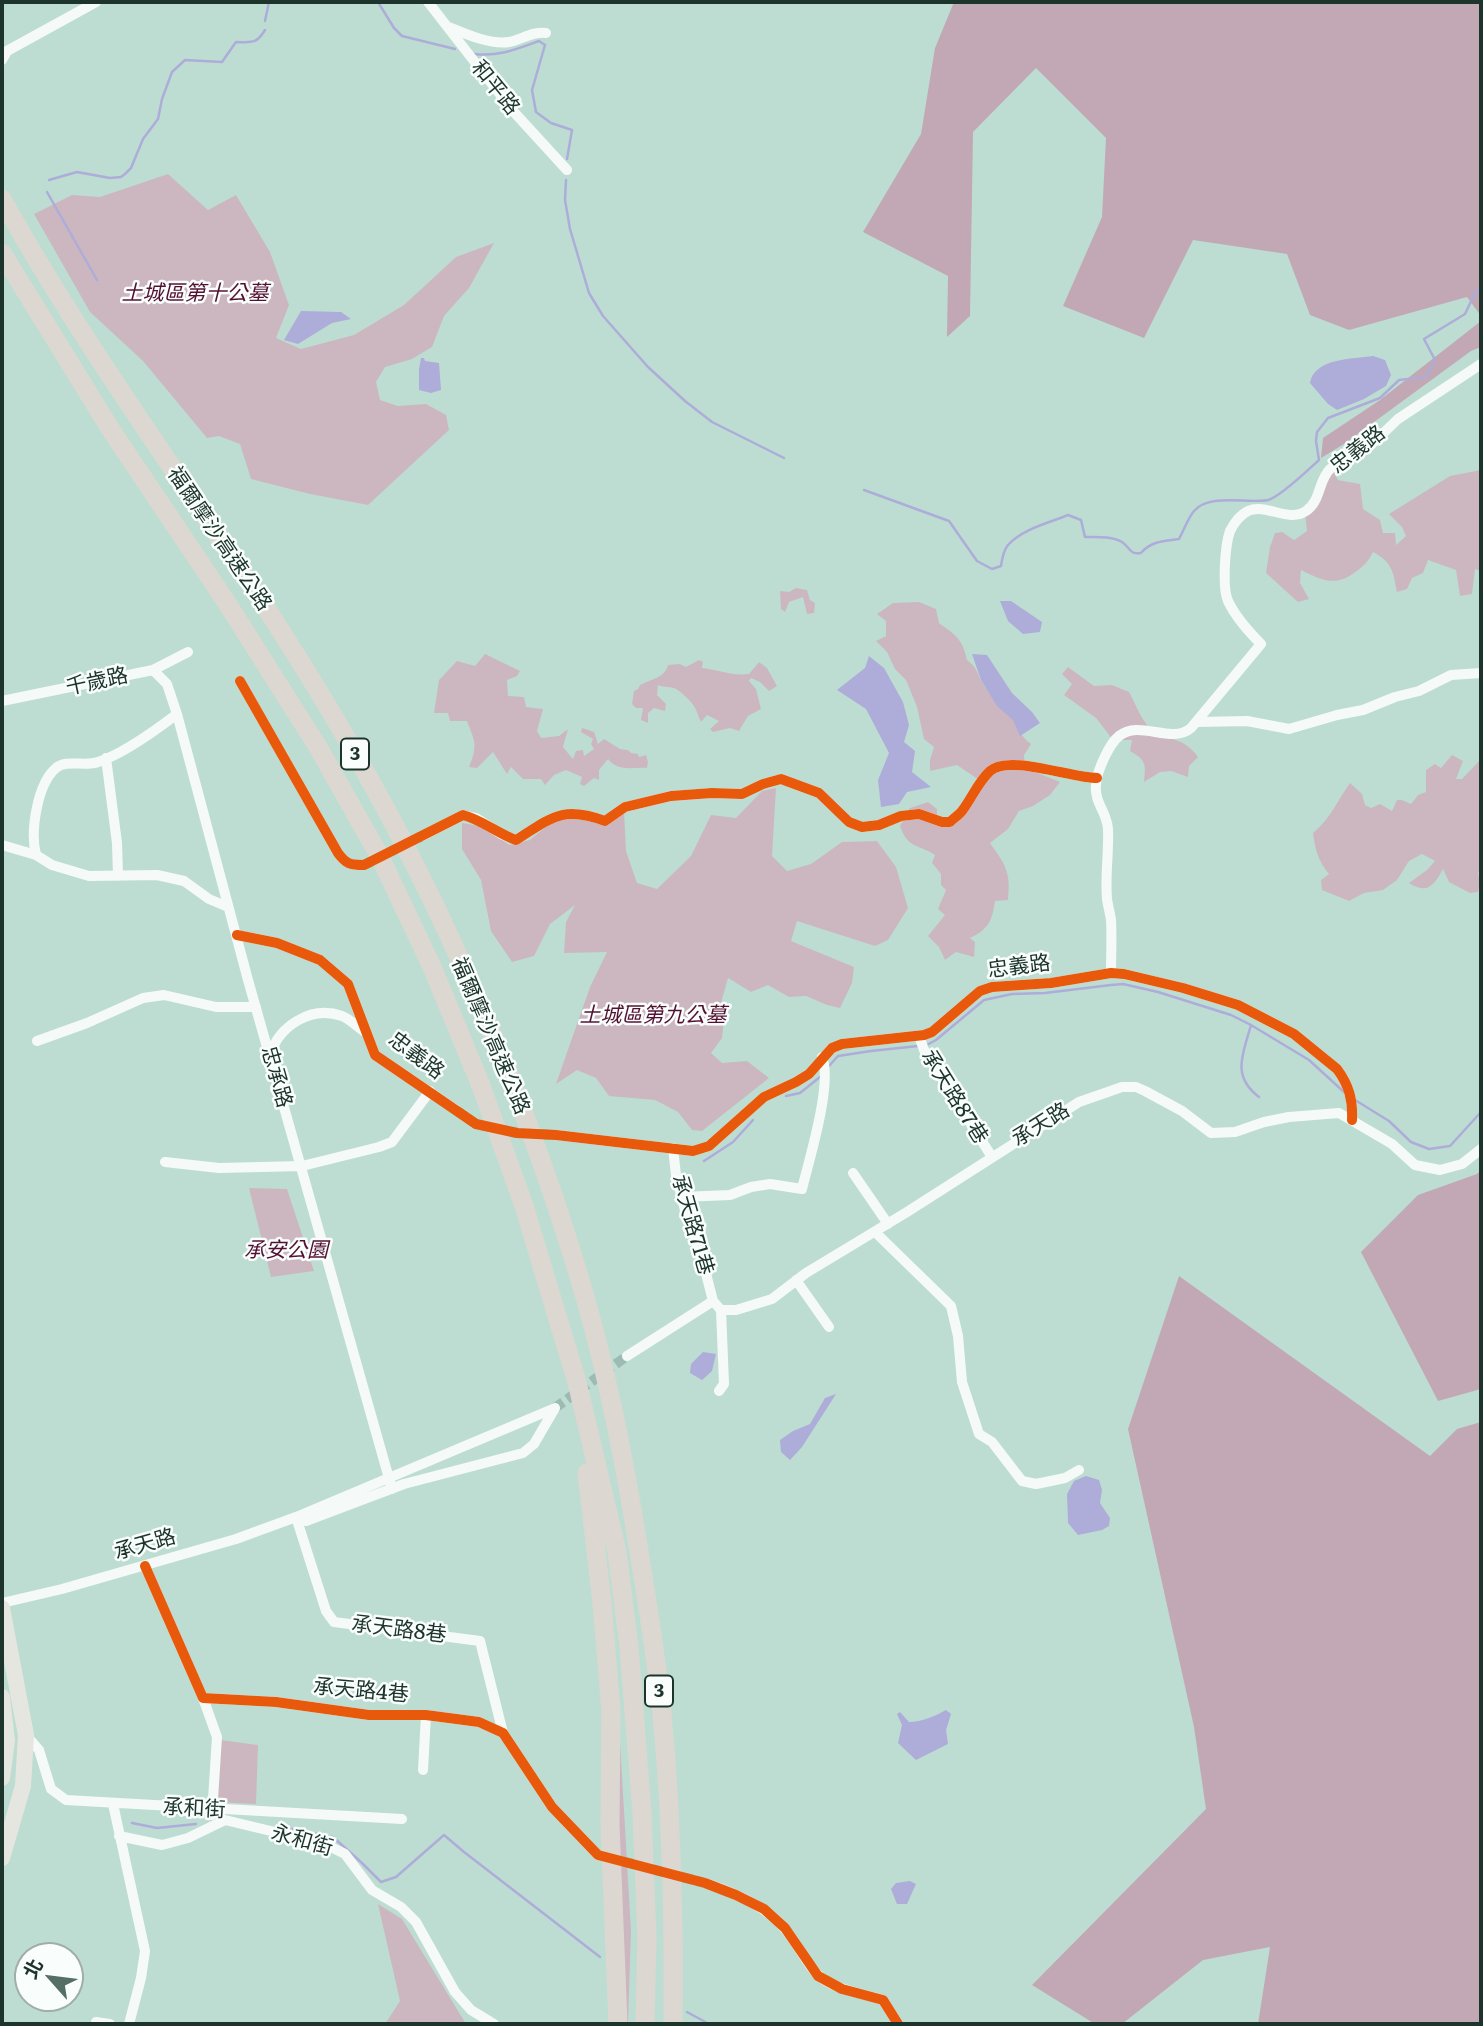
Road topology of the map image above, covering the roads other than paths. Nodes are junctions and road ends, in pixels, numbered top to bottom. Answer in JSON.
{"nodes":[{"id":1,"x":96,"y":2,"type":"edge"},
{"id":2,"x":428,"y":2,"type":"edge"},
{"id":3,"x":447,"y":26,"type":"junction"},
{"id":4,"x":546,"y":33,"type":"dead end"},
{"id":5,"x":2,"y":60,"type":"edge"},
{"id":6,"x":567,"y":170,"type":"dead end"},
{"id":7,"x":2,"y":199,"type":"edge"},
{"id":8,"x":2,"y":253,"type":"edge"},
{"id":9,"x":1481,"y":365,"type":"edge"},
{"id":10,"x":188,"y":652,"type":"dead end"},
{"id":11,"x":153,"y":670,"type":"junction"},
{"id":12,"x":1481,"y":673,"type":"edge"},
{"id":13,"x":240,"y":681,"type":"dead end"},
{"id":14,"x":2,"y":701,"type":"edge"},
{"id":15,"x":177,"y":714,"type":"junction"},
{"id":16,"x":1197,"y":723,"type":"junction"},
{"id":17,"x":106,"y":758,"type":"junction"},
{"id":18,"x":1097,"y":778,"type":"junction"},
{"id":19,"x":422,"y":836,"type":"tunnel mouth"},
{"id":20,"x":2,"y":845,"type":"edge"},
{"id":21,"x":36,"y":855,"type":"junction"},
{"id":22,"x":364,"y":865,"type":"dead end"},
{"id":23,"x":118,"y":876,"type":"junction"},
{"id":24,"x":228,"y":907,"type":"junction"},
{"id":25,"x":237,"y":935,"type":"junction"},
{"id":26,"x":1111,"y":973,"type":"junction"},
{"id":27,"x":256,"y":1007,"type":"junction"},
{"id":28,"x":366,"y":1033,"type":"junction"},
{"id":29,"x":37,"y":1041,"type":"dead end"},
{"id":30,"x":921,"y":1043,"type":"junction"},
{"id":31,"x":270,"y":1055,"type":"junction"},
{"id":32,"x":823,"y":1061,"type":"junction"},
{"id":33,"x":430,"y":1091,"type":"junction"},
{"id":34,"x":456,"y":1110,"type":"tunnel mouth"},
{"id":35,"x":1352,"y":1120,"type":"junction"},
{"id":36,"x":556,"y":1135,"type":"tunnel mouth"},
{"id":37,"x":673,"y":1148,"type":"junction"},
{"id":38,"x":1481,"y":1149,"type":"edge"},
{"id":39,"x":992,"y":1157,"type":"junction"},
{"id":40,"x":165,"y":1162,"type":"dead end"},
{"id":41,"x":302,"y":1166,"type":"junction"},
{"id":42,"x":853,"y":1173,"type":"dead end"},
{"id":43,"x":682,"y":1197,"type":"junction"},
{"id":44,"x":888,"y":1224,"type":"junction"},
{"id":45,"x":875,"y":1232,"type":"junction"},
{"id":46,"x":796,"y":1280,"type":"junction"},
{"id":47,"x":717,"y":1306,"type":"junction"},
{"id":48,"x":829,"y":1327,"type":"dead end"},
{"id":49,"x":627,"y":1356,"type":"tunnel mouth"},
{"id":50,"x":719,"y":1391,"type":"dead end"},
{"id":51,"x":580,"y":1399,"type":"junction"},
{"id":52,"x":533,"y":1419,"type":"junction"},
{"id":53,"x":516,"y":1426,"type":"junction"},
{"id":54,"x":539,"y":1434,"type":"junction"},
{"id":55,"x":502,"y":1458,"type":"junction"},
{"id":56,"x":1079,"y":1470,"type":"dead end"},
{"id":57,"x":390,"y":1484,"type":"junction"},
{"id":58,"x":296,"y":1517,"type":"junction"},
{"id":59,"x":145,"y":1566,"type":"junction"},
{"id":60,"x":2,"y":1602,"type":"edge"},
{"id":61,"x":2,"y":1608,"type":"edge"},
{"id":62,"x":203,"y":1698,"type":"junction"},
{"id":63,"x":2,"y":1701,"type":"edge"},
{"id":64,"x":21,"y":1702,"type":"junction"},
{"id":65,"x":426,"y":1714,"type":"junction"},
{"id":66,"x":503,"y":1733,"type":"junction"},
{"id":67,"x":26,"y":1735,"type":"junction"},
{"id":68,"x":423,"y":1770,"type":"dead end"},
{"id":69,"x":2,"y":1778,"type":"edge"},
{"id":70,"x":113,"y":1804,"type":"junction"},
{"id":71,"x":211,"y":1810,"type":"junction"},
{"id":72,"x":401,"y":1819,"type":"dead end"},
{"id":73,"x":213,"y":1825,"type":"junction"},
{"id":74,"x":119,"y":1836,"type":"junction"},
{"id":75,"x":598,"y":1854,"type":"tunnel mouth"},
{"id":76,"x":2,"y":1858,"type":"edge"},
{"id":77,"x":705,"y":1883,"type":"tunnel mouth"},
{"id":78,"x":96,"y":2022,"type":"dead end"},
{"id":79,"x":110,"y":2024,"type":"edge"},
{"id":80,"x":129,"y":2024,"type":"edge"},
{"id":81,"x":494,"y":2024,"type":"edge"},
{"id":82,"x":618,"y":2024,"type":"edge"},
{"id":83,"x":645,"y":2024,"type":"edge"},
{"id":84,"x":673,"y":2024,"type":"edge"},
{"id":85,"x":898,"y":2024,"type":"edge"}],
"edges":[{"from":1,"to":5,"type":"street"},
{"from":2,"to":3,"type":"street","name":"和平路"},
{"from":3,"to":4,"type":"street"},
{"from":3,"to":6,"type":"street","name":"和平路"},
{"from":7,"to":84,"type":"highway","name":"福爾摩沙高速公路","number":"3"},
{"from":8,"to":51,"type":"highway","name":"福爾摩沙高速公路","number":"3"},
{"from":9,"to":16,"type":"street","name":"忠義路"},
{"from":10,"to":11,"type":"street","name":"千歲路"},
{"from":11,"to":14,"type":"street","name":"千歲路"},
{"from":11,"to":15,"type":"street","name":"忠承路"},
{"from":12,"to":16,"type":"street"},
{"from":13,"to":22,"type":"street"},
{"from":15,"to":17,"type":"street"},
{"from":15,"to":24,"type":"street","name":"忠承路"},
{"from":16,"to":18,"type":"street"},
{"from":17,"to":21,"type":"street"},
{"from":17,"to":23,"type":"street"},
{"from":18,"to":19,"type":"street"},
{"from":18,"to":26,"type":"street"},
{"from":20,"to":21,"type":"street"},
{"from":21,"to":23,"type":"street"},
{"from":23,"to":24,"type":"street"},
{"from":24,"to":25,"type":"street","name":"忠承路"},
{"from":25,"to":27,"type":"street","name":"忠承路"},
{"from":25,"to":28,"type":"street","name":"忠義路"},
{"from":26,"to":30,"type":"street","name":"忠義路"},
{"from":26,"to":35,"type":"street","name":"忠義路"},
{"from":27,"to":29,"type":"street"},
{"from":27,"to":31,"type":"street","name":"忠承路"},
{"from":28,"to":31,"type":"street"},
{"from":28,"to":33,"type":"street","name":"忠義路"},
{"from":30,"to":32,"type":"street","name":"忠義路"},
{"from":30,"to":39,"type":"street","name":"承天路87巷"},
{"from":31,"to":41,"type":"street","name":"忠承路"},
{"from":32,"to":37,"type":"street","name":"忠義路"},
{"from":32,"to":43,"type":"street"},
{"from":33,"to":34,"type":"street","name":"忠義路"},
{"from":33,"to":41,"type":"street"},
{"from":35,"to":38,"type":"street","name":"承天路"},
{"from":35,"to":39,"type":"street","name":"承天路"},
{"from":36,"to":37,"type":"street","name":"忠義路"},
{"from":37,"to":43,"type":"street","name":"承天路71巷"},
{"from":39,"to":44,"type":"street","name":"承天路"},
{"from":40,"to":41,"type":"street"},
{"from":41,"to":57,"type":"street","name":"忠承路"},
{"from":42,"to":44,"type":"street"},
{"from":43,"to":47,"type":"street","name":"承天路71巷"},
{"from":44,"to":45,"type":"street","name":"承天路"},
{"from":45,"to":46,"type":"street","name":"承天路"},
{"from":45,"to":56,"type":"street"},
{"from":46,"to":47,"type":"street","name":"承天路"},
{"from":46,"to":48,"type":"street"},
{"from":47,"to":49,"type":"street","name":"承天路"},
{"from":47,"to":50,"type":"street","name":"承天路71巷"},
{"from":51,"to":82,"type":"highway"},
{"from":51,"to":83,"type":"highway","name":"福爾摩沙高速公路","number":"3"},
{"from":52,"to":53,"type":"street","name":"承天路"},
{"from":52,"to":54,"type":"street"},
{"from":52,"to":54,"type":"street","name":"承天路"},
{"from":53,"to":55,"type":"street"},
{"from":53,"to":57,"type":"street","name":"承天路"},
{"from":54,"to":55,"type":"street","name":"承天路"},
{"from":55,"to":57,"type":"street","name":"承天路"},
{"from":57,"to":58,"type":"street","name":"承天路"},
{"from":58,"to":59,"type":"street","name":"承天路"},
{"from":58,"to":66,"type":"street","name":"承天路8巷"},
{"from":59,"to":60,"type":"street","name":"承天路"},
{"from":59,"to":62,"type":"street"},
{"from":61,"to":64,"type":"main road"},
{"from":62,"to":65,"type":"street","name":"承天路4巷"},
{"from":62,"to":71,"type":"street"},
{"from":63,"to":64,"type":"main road"},
{"from":63,"to":69,"type":"main road"},
{"from":64,"to":67,"type":"main road"},
{"from":65,"to":66,"type":"street","name":"承天路4巷"},
{"from":65,"to":68,"type":"street"},
{"from":66,"to":75,"type":"street"},
{"from":67,"to":70,"type":"street","name":"承和街"},
{"from":67,"to":76,"type":"main road"},
{"from":70,"to":71,"type":"street","name":"承和街"},
{"from":70,"to":74,"type":"street"},
{"from":71,"to":72,"type":"street","name":"承和街"},
{"from":71,"to":73,"type":"street"},
{"from":73,"to":74,"type":"street","name":"永和街"},
{"from":73,"to":81,"type":"street","name":"永和街"},
{"from":74,"to":80,"type":"street"},
{"from":77,"to":85,"type":"street"},
{"from":78,"to":79,"type":"street"}]}
